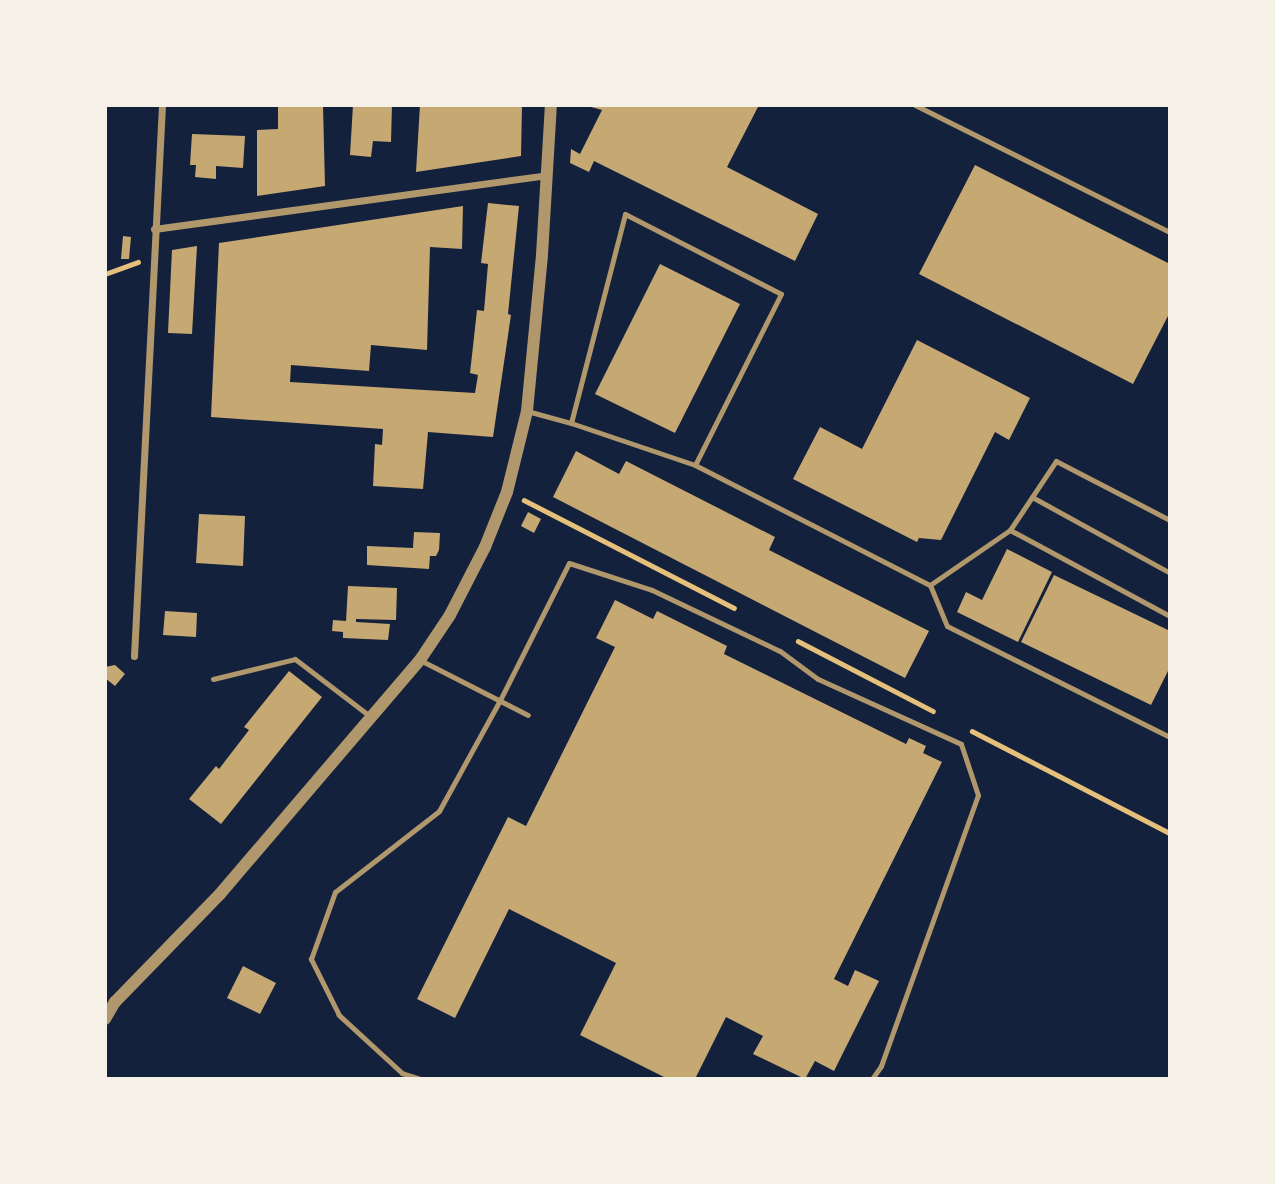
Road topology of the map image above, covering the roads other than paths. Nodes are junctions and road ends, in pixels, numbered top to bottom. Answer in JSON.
{"nodes":[{"id":1,"x":162,"y":105,"type":"edge"},
{"id":2,"x":551,"y":105,"type":"edge"},
{"id":3,"x":915,"y":105,"type":"edge"},
{"id":4,"x":547,"y":175,"type":"junction"},
{"id":5,"x":153,"y":229,"type":"junction"},
{"id":6,"x":1170,"y":232,"type":"edge"},
{"id":7,"x":527,"y":411,"type":"junction"},
{"id":8,"x":571,"y":423,"type":"junction"},
{"id":9,"x":695,"y":466,"type":"junction"},
{"id":10,"x":1032,"y":497,"type":"junction"},
{"id":11,"x":1170,"y":520,"type":"edge"},
{"id":12,"x":1010,"y":530,"type":"junction"},
{"id":13,"x":1170,"y":573,"type":"edge"},
{"id":14,"x":930,"y":585,"type":"junction"},
{"id":15,"x":1170,"y":616,"type":"edge"},
{"id":16,"x":134,"y":656,"type":"dead end"},
{"id":17,"x":420,"y":660,"type":"junction"},
{"id":18,"x":213,"y":679,"type":"dead end"},
{"id":19,"x":500,"y":701,"type":"junction"},
{"id":20,"x":528,"y":715,"type":"dead end"},
{"id":21,"x":371,"y":717,"type":"junction"},
{"id":22,"x":1170,"y":737,"type":"edge"},
{"id":23,"x":105,"y":1018,"type":"edge"},
{"id":24,"x":421,"y":1079,"type":"edge"},
{"id":25,"x":872,"y":1079,"type":"edge"}],
"edges":[{"from":1,"to":5,"type":"street"},
{"from":2,"to":4,"type":"street"},
{"from":3,"to":6,"type":"lane"},
{"from":4,"to":5,"type":"street"},
{"from":4,"to":7,"type":"street"},
{"from":5,"to":16,"type":"street"},
{"from":7,"to":8,"type":"lane"},
{"from":7,"to":17,"type":"street"},
{"from":8,"to":9,"type":"lane"},
{"from":8,"to":9,"type":"lane"},
{"from":9,"to":14,"type":"lane"},
{"from":10,"to":11,"type":"lane"},
{"from":10,"to":12,"type":"lane"},
{"from":10,"to":13,"type":"lane"},
{"from":12,"to":14,"type":"lane"},
{"from":12,"to":15,"type":"lane"},
{"from":14,"to":22,"type":"lane"},
{"from":17,"to":19,"type":"lane"},
{"from":17,"to":21,"type":"street"},
{"from":18,"to":21,"type":"lane"},
{"from":19,"to":20,"type":"lane"},
{"from":19,"to":24,"type":"lane"},
{"from":19,"to":25,"type":"lane"},
{"from":21,"to":23,"type":"street"}]}
